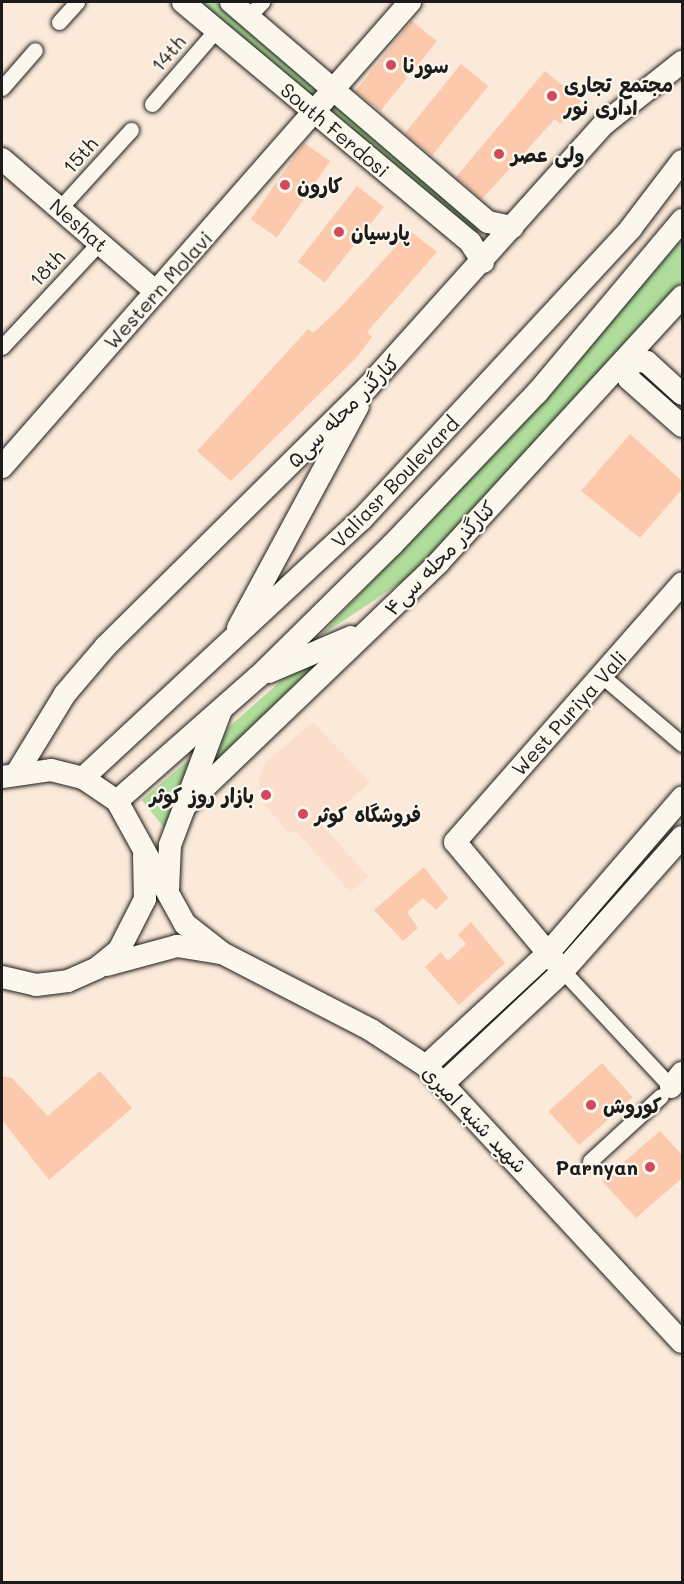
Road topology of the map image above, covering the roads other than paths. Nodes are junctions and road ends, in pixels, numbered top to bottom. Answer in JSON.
{"nodes":[{"id":1,"x":77,"y":2,"type":"edge"},
{"id":2,"x":183,"y":2,"type":"edge"},
{"id":3,"x":231,"y":2,"type":"edge"},
{"id":4,"x":410,"y":2,"type":"edge"},
{"id":5,"x":255,"y":9,"type":"edge"},
{"id":6,"x":59,"y":22,"type":"dead end"},
{"id":7,"x":216,"y":30,"type":"junction"},
{"id":8,"x":35,"y":50,"type":"dead end"},
{"id":9,"x":682,"y":62,"type":"edge"},
{"id":10,"x":2,"y":88,"type":"edge"},
{"id":11,"x":333,"y":90,"type":"junction"},
{"id":12,"x":152,"y":104,"type":"dead end"},
{"id":13,"x":314,"y":112,"type":"junction"},
{"id":14,"x":131,"y":130,"type":"dead end"},
{"id":15,"x":682,"y":161,"type":"edge"},
{"id":16,"x":4,"y":165,"type":"edge"},
{"id":17,"x":60,"y":209,"type":"junction"},
{"id":18,"x":682,"y":220,"type":"edge"},
{"id":19,"x":488,"y":222,"type":"junction"},
{"id":20,"x":512,"y":227,"type":"junction"},
{"id":21,"x":470,"y":242,"type":"junction"},
{"id":22,"x":99,"y":243,"type":"junction"},
{"id":23,"x":483,"y":262,"type":"junction"},
{"id":24,"x":156,"y":292,"type":"junction"},
{"id":25,"x":682,"y":297,"type":"edge"},
{"id":26,"x":2,"y":347,"type":"edge"},
{"id":27,"x":626,"y":359,"type":"junction"},
{"id":28,"x":366,"y":389,"type":"junction"},
{"id":29,"x":682,"y":394,"type":"edge"},
{"id":30,"x":682,"y":426,"type":"edge"},
{"id":31,"x":2,"y":467,"type":"edge"},
{"id":32,"x":682,"y":584,"type":"edge"},
{"id":33,"x":374,"y":625,"type":"junction"},
{"id":34,"x":226,"y":648,"type":"junction"},
{"id":35,"x":259,"y":676,"type":"junction"},
{"id":36,"x":602,"y":676,"type":"junction"},
{"id":37,"x":222,"y":708,"type":"junction"},
{"id":38,"x":682,"y":744,"type":"edge"},
{"id":39,"x":10,"y":774,"type":"edge"},
{"id":40,"x":83,"y":778,"type":"junction"},
{"id":41,"x":682,"y":798,"type":"edge"},
{"id":42,"x":117,"y":801,"type":"junction"},
{"id":43,"x":185,"y":806,"type":"junction"},
{"id":44,"x":682,"y":837,"type":"edge"},
{"id":45,"x":142,"y":843,"type":"junction"},
{"id":46,"x":168,"y":898,"type":"junction"},
{"id":47,"x":222,"y":953,"type":"junction"},
{"id":48,"x":548,"y":953,"type":"junction"},
{"id":49,"x":97,"y":968,"type":"junction"},
{"id":50,"x":563,"y":971,"type":"junction"},
{"id":51,"x":2,"y":977,"type":"edge"},
{"id":52,"x":426,"y":1066,"type":"junction"},
{"id":53,"x":445,"y":1082,"type":"junction"},
{"id":54,"x":671,"y":1085,"type":"edge"},
{"id":55,"x":590,"y":1161,"type":"dead end"},
{"id":56,"x":682,"y":1342,"type":"edge"}],
"edges":[{"from":1,"to":6,"type":"street"},
{"from":2,"to":7,"type":"street","name":"South Ferdosi"},
{"from":3,"to":5,"type":"street","name":"South Ferdosi"},
{"from":4,"to":11,"type":"street","name":"Western Molavi"},
{"from":5,"to":11,"type":"street","name":"South Ferdosi"},
{"from":7,"to":12,"type":"street","name":"14th"},
{"from":7,"to":13,"type":"street","name":"South Ferdosi"},
{"from":8,"to":10,"type":"street"},
{"from":9,"to":20,"type":"street","name":"کنارگذر محله سی۵"},
{"from":11,"to":13,"type":"street","name":"Western Molavi"},
{"from":11,"to":19,"type":"street","name":"South Ferdosi"},
{"from":13,"to":21,"type":"street","name":"South Ferdosi"},
{"from":13,"to":24,"type":"street","name":"Western Molavi"},
{"from":14,"to":17,"type":"street","name":"15th"},
{"from":15,"to":34,"type":"street","name":"Valiasr Boulevard"},
{"from":16,"to":17,"type":"street","name":"Neshat"},
{"from":17,"to":22,"type":"street","name":"Neshat"},
{"from":18,"to":35,"type":"street","name":"Valiasr Boulevard"},
{"from":19,"to":20,"type":"street","name":"South Ferdosi"},
{"from":19,"to":21,"type":"street"},
{"from":20,"to":23,"type":"street","name":"کنارگذر محله سی۵"},
{"from":21,"to":23,"type":"street","name":"South Ferdosi"},
{"from":22,"to":24,"type":"street","name":"Neshat"},
{"from":22,"to":26,"type":"street","name":"18th"},
{"from":23,"to":28,"type":"street","name":"کنارگذر محله سی۵"},
{"from":24,"to":31,"type":"street","name":"Western Molavi"},
{"from":25,"to":27,"type":"street","name":"کنارگذر محله سی۴"},
{"from":27,"to":29,"type":"street"},
{"from":27,"to":30,"type":"street"},
{"from":27,"to":33,"type":"street","name":"کنارگذر محله سی۴"},
{"from":28,"to":34,"type":"street"},
{"from":28,"to":39,"type":"street","name":"کنارگذر محله سی۵"},
{"from":32,"to":36,"type":"street","name":"West Puriya Vali"},
{"from":33,"to":35,"type":"street"},
{"from":33,"to":43,"type":"street","name":"کنارگذر محله سی۴"},
{"from":34,"to":40,"type":"street","name":"Valiasr Boulevard"},
{"from":35,"to":37,"type":"street","name":"Valiasr Boulevard"},
{"from":36,"to":38,"type":"street"},
{"from":36,"to":48,"type":"street","name":"West Puriya Vali"},
{"from":37,"to":42,"type":"street","name":"Valiasr Boulevard"},
{"from":37,"to":43,"type":"street"},
{"from":39,"to":40,"type":"street"},
{"from":40,"to":42,"type":"street"},
{"from":41,"to":48,"type":"street"},
{"from":42,"to":45,"type":"street"},
{"from":43,"to":46,"type":"street"},
{"from":44,"to":50,"type":"street"},
{"from":45,"to":46,"type":"street"},
{"from":45,"to":49,"type":"street"},
{"from":46,"to":47,"type":"street"},
{"from":47,"to":49,"type":"street"},
{"from":47,"to":52,"type":"street","name":"شهید شنبه امیری"},
{"from":48,"to":50,"type":"street"},
{"from":48,"to":52,"type":"street"},
{"from":49,"to":51,"type":"street"},
{"from":50,"to":53,"type":"street"},
{"from":50,"to":54,"type":"street"},
{"from":52,"to":53,"type":"street","name":"شهید شنبه امیری"},
{"from":53,"to":56,"type":"street","name":"شهید شنبه امیری"},
{"from":54,"to":55,"type":"street"}]}
